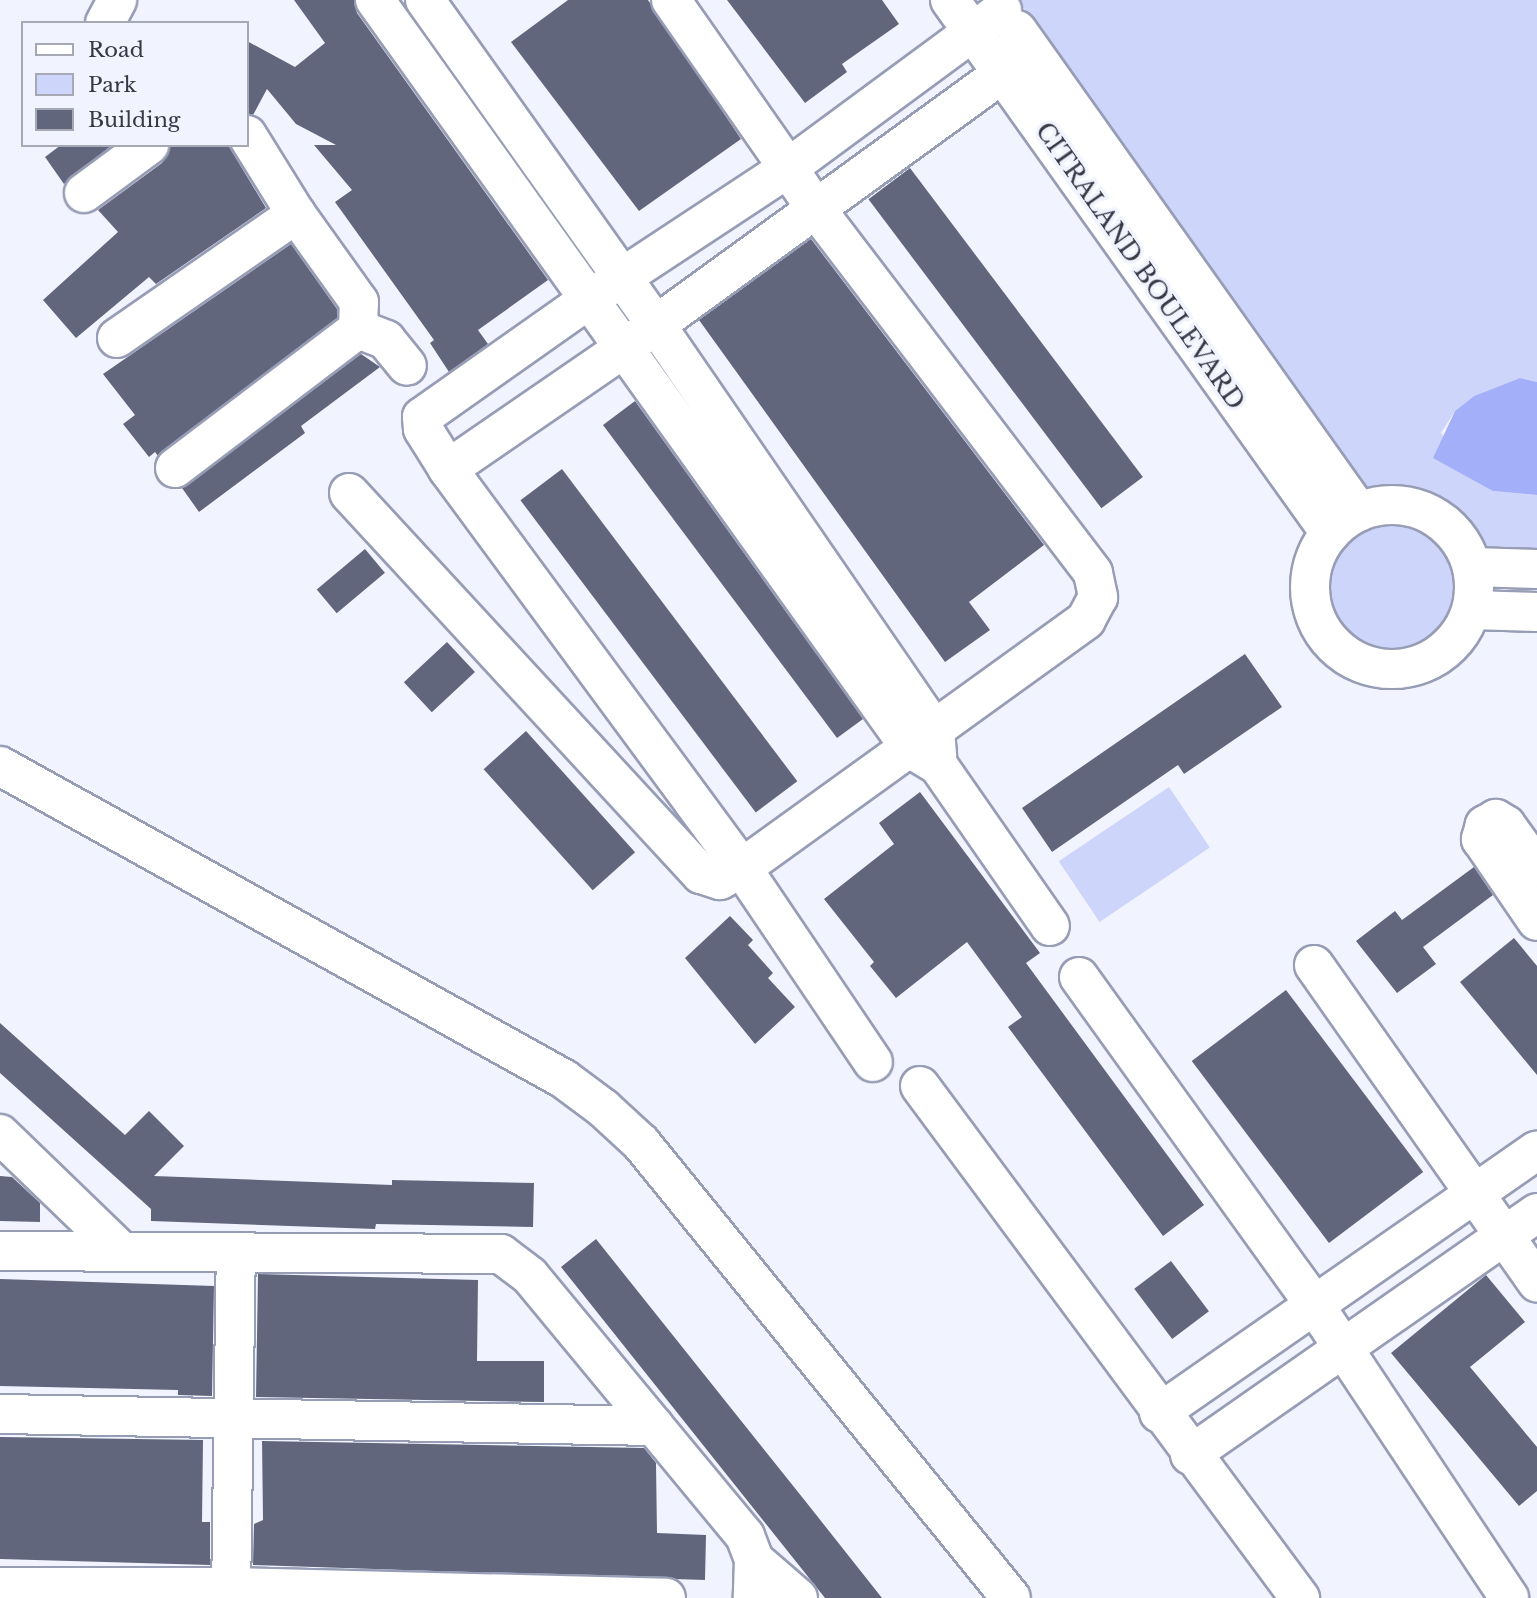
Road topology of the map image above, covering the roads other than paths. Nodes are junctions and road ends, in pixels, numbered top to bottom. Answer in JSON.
{"nodes":[{"id":1,"x":117,"y":0,"type":"edge"},
{"id":2,"x":375,"y":0,"type":"edge"},
{"id":3,"x":671,"y":0,"type":"edge"},
{"id":4,"x":950,"y":0,"type":"edge"},
{"id":5,"x":428,"y":5,"type":"edge"},
{"id":6,"x":990,"y":14,"type":"edge"},
{"id":7,"x":106,"y":21,"type":"edge"},
{"id":8,"x":398,"y":33,"type":"junction"},
{"id":9,"x":1017,"y":62,"type":"junction"},
{"id":10,"x":248,"y":137,"type":"edge"},
{"id":11,"x":146,"y":147,"type":"edge"},
{"id":12,"x":788,"y":167,"type":"junction"},
{"id":13,"x":84,"y":193,"type":"dead end"},
{"id":14,"x":816,"y":209,"type":"junction"},
{"id":15,"x":296,"y":214,"type":"junction"},
{"id":16,"x":621,"y":278,"type":"junction"},
{"id":17,"x":588,"y":300,"type":"junction"},
{"id":18,"x":656,"y":325,"type":"junction"},
{"id":19,"x":358,"y":329,"type":"junction"},
{"id":20,"x":117,"y":338,"type":"dead end"},
{"id":21,"x":624,"y":348,"type":"junction"},
{"id":22,"x":407,"y":366,"type":"dead end"},
{"id":23,"x":176,"y":468,"type":"dead end"},
{"id":24,"x":448,"y":469,"type":"junction"},
{"id":25,"x":349,"y":493,"type":"dead end"},
{"id":26,"x":1344,"y":523,"type":"junction"},
{"id":27,"x":1472,"y":567,"type":"junction"},
{"id":28,"x":1537,"y":569,"type":"edge"},
{"id":29,"x":1472,"y":610,"type":"junction"},
{"id":30,"x":1537,"y":612,"type":"edge"},
{"id":31,"x":577,"y":649,"type":"junction"},
{"id":32,"x":528,"y":684,"type":"junction"},
{"id":33,"x":928,"y":748,"type":"junction"},
{"id":34,"x":0,"y":766,"type":"edge"},
{"id":35,"x":742,"y":868,"type":"junction"},
{"id":36,"x":1537,"y":868,"type":"edge"},
{"id":37,"x":1537,"y":921,"type":"edge"},
{"id":38,"x":1050,"y":926,"type":"dead end"},
{"id":39,"x":1314,"y":965,"type":"dead end"},
{"id":40,"x":1079,"y":977,"type":"dead end"},
{"id":41,"x":873,"y":1062,"type":"dead end"},
{"id":42,"x":919,"y":1086,"type":"dead end"},
{"id":43,"x":0,"y":1134,"type":"edge"},
{"id":44,"x":1537,"y":1150,"type":"edge"},
{"id":45,"x":1475,"y":1195,"type":"junction"},
{"id":46,"x":1537,"y":1213,"type":"edge"},
{"id":47,"x":1505,"y":1237,"type":"junction"},
{"id":48,"x":119,"y":1249,"type":"junction"},
{"id":49,"x":0,"y":1251,"type":"edge"},
{"id":50,"x":236,"y":1253,"type":"junction"},
{"id":51,"x":1537,"y":1282,"type":"edge"},
{"id":52,"x":1316,"y":1307,"type":"junction"},
{"id":53,"x":1344,"y":1350,"type":"junction"},
{"id":54,"x":1159,"y":1413,"type":"junction"},
{"id":55,"x":0,"y":1414,"type":"edge"},
{"id":56,"x":235,"y":1418,"type":"junction"},
{"id":57,"x":654,"y":1426,"type":"junction"},
{"id":58,"x":1190,"y":1455,"type":"junction"},
{"id":59,"x":754,"y":1560,"type":"junction"},
{"id":60,"x":0,"y":1587,"type":"edge"},
{"id":61,"x":231,"y":1593,"type":"edge"},
{"id":62,"x":666,"y":1598,"type":"edge"},
{"id":63,"x":752,"y":1598,"type":"edge"},
{"id":64,"x":798,"y":1598,"type":"edge"},
{"id":65,"x":1011,"y":1598,"type":"edge"},
{"id":66,"x":1300,"y":1598,"type":"edge"},
{"id":67,"x":1508,"y":1598,"type":"edge"}],
"edges":[{"from":1,"to":7,"type":"street"},
{"from":2,"to":8,"type":"street"},
{"from":3,"to":12,"type":"street"},
{"from":4,"to":6,"type":"street","name":"CITRALAND BOULEVARD"},
{"from":5,"to":8,"type":"street"},
{"from":5,"to":16,"type":"street"},
{"from":6,"to":9,"type":"street","name":"CITRALAND BOULEVARD"},
{"from":6,"to":12,"type":"street"},
{"from":8,"to":17,"type":"street"},
{"from":9,"to":14,"type":"street"},
{"from":9,"to":26,"type":"street","name":"CITRALAND BOULEVARD"},
{"from":10,"to":15,"type":"street"},
{"from":11,"to":13,"type":"street"},
{"from":12,"to":14,"type":"street"},
{"from":12,"to":16,"type":"street"},
{"from":14,"to":18,"type":"street"},
{"from":14,"to":33,"type":"street"},
{"from":15,"to":19,"type":"street"},
{"from":15,"to":20,"type":"street"},
{"from":16,"to":17,"type":"street"},
{"from":16,"to":18,"type":"street"},
{"from":17,"to":21,"type":"street"},
{"from":17,"to":24,"type":"street"},
{"from":18,"to":21,"type":"street"},
{"from":18,"to":33,"type":"street"},
{"from":19,"to":22,"type":"street"},
{"from":19,"to":23,"type":"street"},
{"from":21,"to":24,"type":"street"},
{"from":21,"to":33,"type":"street"},
{"from":24,"to":31,"type":"street"},
{"from":25,"to":32,"type":"street"},
{"from":26,"to":27,"type":"street"},
{"from":26,"to":29,"type":"street"},
{"from":27,"to":28,"type":"street"},
{"from":27,"to":29,"type":"street"},
{"from":29,"to":30,"type":"street"},
{"from":31,"to":32,"type":"street"},
{"from":31,"to":35,"type":"street"},
{"from":32,"to":35,"type":"street"},
{"from":33,"to":35,"type":"street"},
{"from":33,"to":38,"type":"street"},
{"from":34,"to":65,"type":"street"},
{"from":35,"to":41,"type":"street"},
{"from":36,"to":37,"type":"street"},
{"from":39,"to":45,"type":"street"},
{"from":40,"to":52,"type":"street"},
{"from":42,"to":54,"type":"street"},
{"from":43,"to":48,"type":"street"},
{"from":44,"to":45,"type":"street"},
{"from":45,"to":47,"type":"street"},
{"from":45,"to":52,"type":"street"},
{"from":46,"to":47,"type":"street"},
{"from":47,"to":51,"type":"street"},
{"from":47,"to":53,"type":"street"},
{"from":48,"to":49,"type":"street"},
{"from":48,"to":50,"type":"street"},
{"from":50,"to":56,"type":"street"},
{"from":50,"to":57,"type":"street"},
{"from":52,"to":53,"type":"street"},
{"from":52,"to":54,"type":"street"},
{"from":53,"to":58,"type":"street"},
{"from":53,"to":67,"type":"street"},
{"from":54,"to":58,"type":"street"},
{"from":55,"to":56,"type":"street"},
{"from":56,"to":57,"type":"street"},
{"from":56,"to":61,"type":"street"},
{"from":57,"to":59,"type":"street"},
{"from":58,"to":66,"type":"street"},
{"from":59,"to":63,"type":"street"},
{"from":59,"to":64,"type":"street"},
{"from":60,"to":61,"type":"street"},
{"from":61,"to":62,"type":"street"}]}
